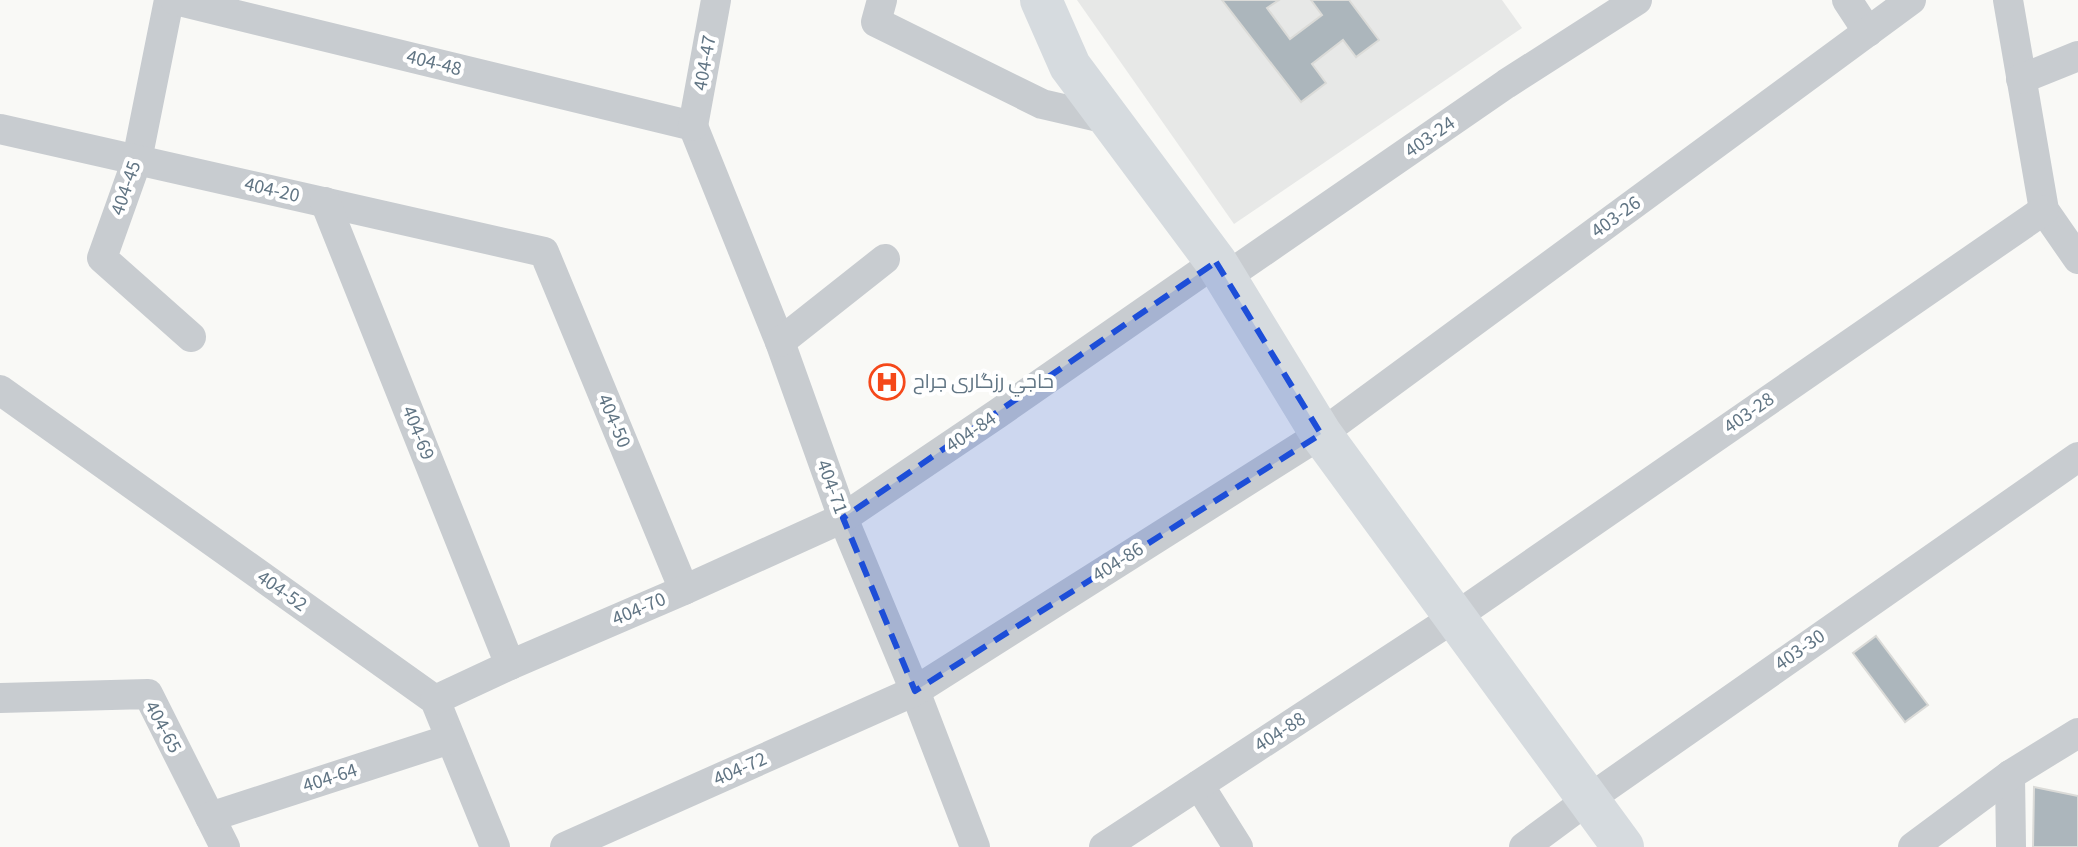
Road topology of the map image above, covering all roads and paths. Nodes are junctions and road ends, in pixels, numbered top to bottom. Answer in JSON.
{"nodes":[{"id":1,"x":172,"y":0,"type":"edge"},
{"id":2,"x":716,"y":0,"type":"edge"},
{"id":3,"x":882,"y":0,"type":"edge"},
{"id":4,"x":1041,"y":0,"type":"edge"},
{"id":5,"x":1637,"y":0,"type":"edge"},
{"id":6,"x":1847,"y":0,"type":"edge"},
{"id":7,"x":1911,"y":0,"type":"edge"},
{"id":8,"x":2008,"y":0,"type":"edge"},
{"id":9,"x":1868,"y":32,"type":"junction"},
{"id":10,"x":2078,"y":56,"type":"edge"},
{"id":11,"x":2021,"y":79,"type":"junction"},
{"id":12,"x":1111,"y":120,"type":"junction"},
{"id":13,"x":693,"y":126,"type":"junction"},
{"id":14,"x":0,"y":129,"type":"edge"},
{"id":15,"x":137,"y":160,"type":"junction"},
{"id":16,"x":325,"y":202,"type":"junction"},
{"id":17,"x":2044,"y":210,"type":"junction"},
{"id":18,"x":544,"y":252,"type":"joint"},
{"id":19,"x":885,"y":259,"type":"dead end"},
{"id":20,"x":2078,"y":259,"type":"edge"},
{"id":21,"x":1221,"y":270,"type":"junction"},
{"id":22,"x":191,"y":337,"type":"dead end"},
{"id":23,"x":780,"y":342,"type":"junction"},
{"id":24,"x":0,"y":390,"type":"edge"},
{"id":25,"x":1321,"y":434,"type":"junction"},
{"id":26,"x":2078,"y":457,"type":"edge"},
{"id":27,"x":843,"y":518,"type":"junction"},
{"id":28,"x":684,"y":590,"type":"junction"},
{"id":29,"x":1455,"y":617,"type":"junction"},
{"id":30,"x":510,"y":665,"type":"junction"},
{"id":31,"x":915,"y":691,"type":"junction"},
{"id":32,"x":0,"y":698,"type":"edge"},
{"id":33,"x":435,"y":700,"type":"junction"},
{"id":34,"x":2078,"y":733,"type":"edge"},
{"id":35,"x":450,"y":739,"type":"junction"},
{"id":36,"x":2010,"y":775,"type":"junction"},
{"id":37,"x":1199,"y":785,"type":"junction"},
{"id":38,"x":1589,"y":799,"type":"junction"},
{"id":39,"x":210,"y":817,"type":"junction"},
{"id":40,"x":225,"y":847,"type":"edge"},
{"id":41,"x":495,"y":847,"type":"edge"},
{"id":42,"x":565,"y":847,"type":"edge"},
{"id":43,"x":975,"y":847,"type":"edge"},
{"id":44,"x":1104,"y":847,"type":"edge"},
{"id":45,"x":1238,"y":847,"type":"edge"},
{"id":46,"x":1524,"y":847,"type":"edge"},
{"id":47,"x":1623,"y":847,"type":"edge"},
{"id":48,"x":1913,"y":847,"type":"edge"},
{"id":49,"x":2011,"y":847,"type":"edge"}],
"edges":[{"from":1,"to":13,"type":"street","name":"404-48"},
{"from":1,"to":15,"type":"street","name":"404-45"},
{"from":2,"to":13,"type":"street","name":"404-47"},
{"from":3,"to":12,"type":"street"},
{"from":4,"to":12,"type":"street"},
{"from":5,"to":21,"type":"street","name":"403-24"},
{"from":6,"to":9,"type":"street"},
{"from":7,"to":9,"type":"street","name":"403-26"},
{"from":8,"to":11,"type":"street"},
{"from":9,"to":25,"type":"street","name":"403-26"},
{"from":10,"to":11,"type":"street"},
{"from":11,"to":17,"type":"street"},
{"from":12,"to":21,"type":"street"},
{"from":13,"to":23,"type":"street","name":"404-71"},
{"from":14,"to":15,"type":"street","name":"404-20"},
{"from":15,"to":16,"type":"street","name":"404-20"},
{"from":15,"to":22,"type":"street","name":"404-45"},
{"from":16,"to":18,"type":"street","name":"404-20"},
{"from":16,"to":30,"type":"street","name":"404-69"},
{"from":17,"to":20,"type":"street"},
{"from":17,"to":29,"type":"street","name":"403-28"},
{"from":18,"to":28,"type":"street","name":"404-50"},
{"from":19,"to":23,"type":"street"},
{"from":21,"to":25,"type":"street"},
{"from":21,"to":27,"type":"street","name":"404-84"},
{"from":23,"to":27,"type":"street","name":"404-71"},
{"from":24,"to":33,"type":"street","name":"404-52"},
{"from":25,"to":29,"type":"street"},
{"from":25,"to":31,"type":"street","name":"404-86"},
{"from":26,"to":38,"type":"street","name":"403-30"},
{"from":27,"to":28,"type":"street","name":"404-70"},
{"from":27,"to":31,"type":"street","name":"404-71"},
{"from":28,"to":30,"type":"street","name":"404-70"},
{"from":29,"to":37,"type":"street","name":"404-88"},
{"from":29,"to":38,"type":"street"},
{"from":30,"to":33,"type":"street","name":"404-70"},
{"from":31,"to":42,"type":"street","name":"404-72"},
{"from":31,"to":43,"type":"street","name":"404-71"},
{"from":32,"to":39,"type":"street","name":"404-65"},
{"from":33,"to":35,"type":"street"},
{"from":34,"to":36,"type":"street"},
{"from":35,"to":39,"type":"street","name":"404-64"},
{"from":35,"to":41,"type":"street"},
{"from":36,"to":48,"type":"street"},
{"from":36,"to":49,"type":"street"},
{"from":37,"to":44,"type":"street","name":"404-88"},
{"from":37,"to":45,"type":"street"},
{"from":38,"to":46,"type":"street","name":"403-30"},
{"from":38,"to":47,"type":"street"},
{"from":39,"to":40,"type":"street","name":"404-65"}]}
